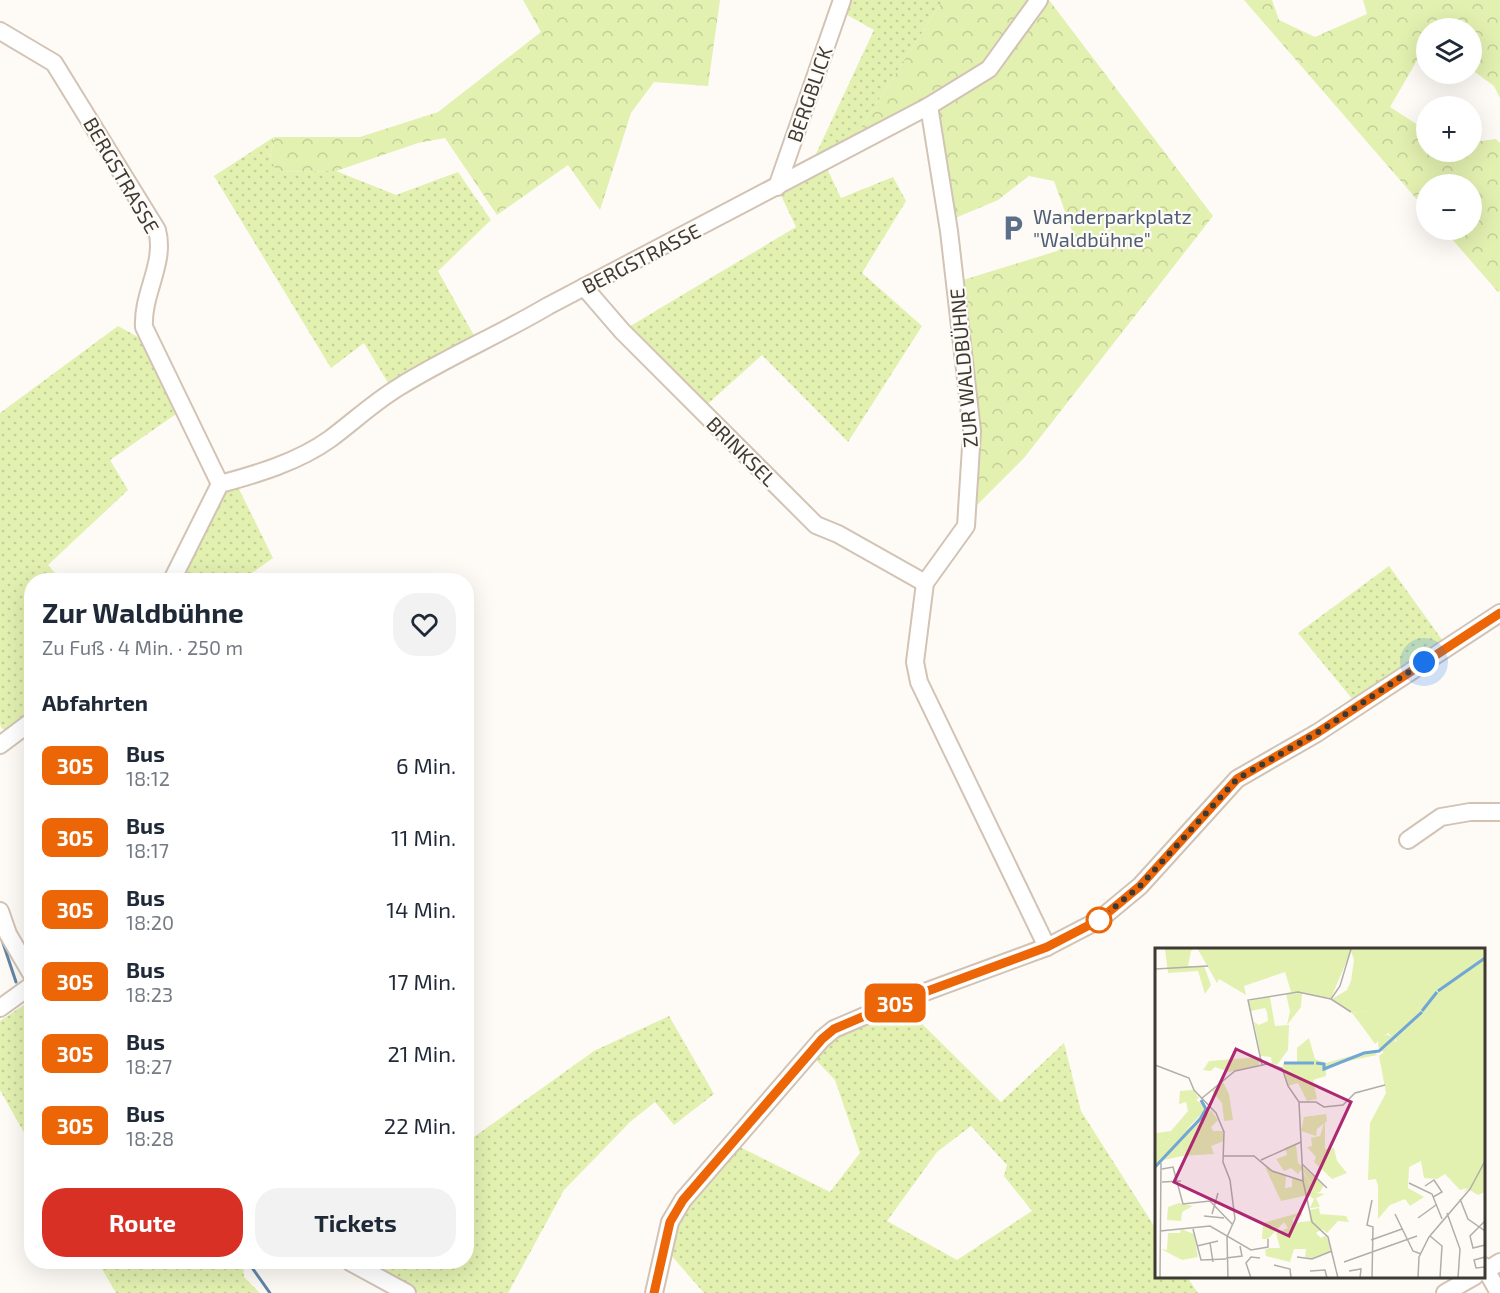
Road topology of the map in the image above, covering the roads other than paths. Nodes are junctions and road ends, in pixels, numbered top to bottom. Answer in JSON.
{"nodes":[{"id":1,"x":842,"y":0,"type":"edge"},
{"id":2,"x":1039,"y":0,"type":"edge"},
{"id":3,"x":0,"y":31,"type":"edge"},
{"id":4,"x":929,"y":106,"type":"junction"},
{"id":5,"x":777,"y":187,"type":"junction"},
{"id":6,"x":584,"y":287,"type":"junction"},
{"id":7,"x":220,"y":484,"type":"junction"},
{"id":8,"x":176,"y":573,"type":"edge"},
{"id":9,"x":925,"y":583,"type":"junction"},
{"id":10,"x":1500,"y":613,"type":"edge"},
{"id":11,"x":24,"y":728,"type":"edge"},
{"id":12,"x":0,"y":745,"type":"edge"},
{"id":13,"x":1500,"y":812,"type":"edge"},
{"id":14,"x":1408,"y":840,"type":"dead end"},
{"id":15,"x":0,"y":911,"type":"edge"},
{"id":16,"x":1047,"y":947,"type":"junction"},
{"id":17,"x":24,"y":961,"type":"edge"},
{"id":18,"x":24,"y":991,"type":"edge"},
{"id":19,"x":0,"y":1008,"type":"edge"},
{"id":20,"x":363,"y":1269,"type":"edge"},
{"id":21,"x":1486,"y":1269,"type":"edge"},
{"id":22,"x":1471,"y":1278,"type":"edge"},
{"id":23,"x":407,"y":1293,"type":"edge"},
{"id":24,"x":654,"y":1293,"type":"edge"},
{"id":25,"x":1445,"y":1293,"type":"edge"},
{"id":26,"x":1499,"y":1293,"type":"edge"}],
"edges":[{"from":1,"to":5,"type":"street","name":"BERGBLICK"},
{"from":2,"to":4,"type":"street","name":"BERGSTRASSE"},
{"from":3,"to":7,"type":"street","name":"BERGSTRASSE"},
{"from":4,"to":5,"type":"street","name":"BERGSTRASSE"},
{"from":4,"to":9,"type":"street","name":"ZUR WALDBÜHNE"},
{"from":5,"to":6,"type":"street","name":"BERGSTRASSE"},
{"from":6,"to":7,"type":"street","name":"BERGSTRASSE"},
{"from":6,"to":9,"type":"street","name":"BRINKSEL"},
{"from":7,"to":8,"type":"street"},
{"from":9,"to":16,"type":"street","name":"ZUR WALDBÜHNE"},
{"from":10,"to":16,"type":"street"},
{"from":11,"to":12,"type":"street"},
{"from":13,"to":14,"type":"street"},
{"from":15,"to":17,"type":"street"},
{"from":16,"to":24,"type":"street"},
{"from":18,"to":19,"type":"street"},
{"from":20,"to":23,"type":"street"},
{"from":21,"to":26,"type":"street"},
{"from":22,"to":25,"type":"street"}]}
